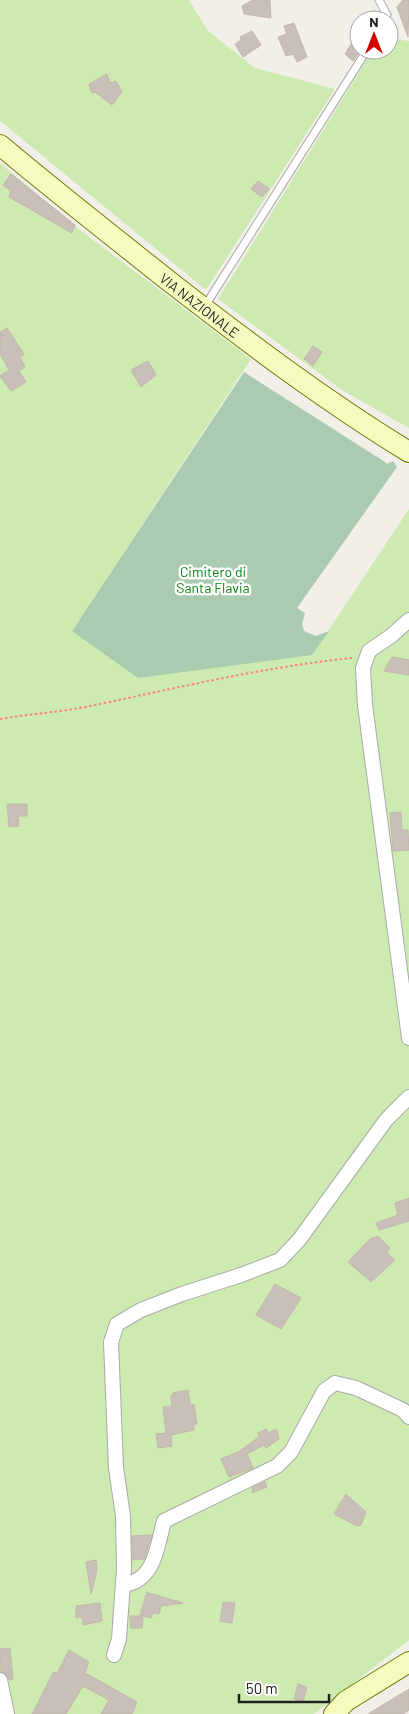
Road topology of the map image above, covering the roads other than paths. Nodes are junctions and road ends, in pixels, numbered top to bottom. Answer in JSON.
{"nodes":[{"id":1,"x":361,"y":60,"type":"edge"},
{"id":2,"x":0,"y":145,"type":"edge"},
{"id":3,"x":204,"y":308,"type":"junction"},
{"id":4,"x":409,"y":452,"type":"edge"},
{"id":5,"x":409,"y":620,"type":"edge"},
{"id":6,"x":409,"y":1038,"type":"edge"},
{"id":7,"x":409,"y":1098,"type":"edge"},
{"id":8,"x":409,"y":1417,"type":"edge"},
{"id":9,"x":124,"y":1585,"type":"junction"},
{"id":10,"x":114,"y":1655,"type":"dead end"},
{"id":11,"x":409,"y":1662,"type":"edge"},
{"id":12,"x":0,"y":1680,"type":"edge"},
{"id":13,"x":6,"y":1714,"type":"edge"},
{"id":14,"x":334,"y":1714,"type":"edge"}],
"edges":[{"from":1,"to":3,"type":"lane"},
{"from":2,"to":3,"type":"main road","name":"VIA NAZIONALE"},
{"from":3,"to":4,"type":"main road","name":"VIA NAZIONALE"},
{"from":5,"to":6,"type":"street"},
{"from":7,"to":9,"type":"street"},
{"from":8,"to":9,"type":"street"},
{"from":9,"to":10,"type":"street"},
{"from":11,"to":14,"type":"main road"},
{"from":12,"to":13,"type":"street"}]}
